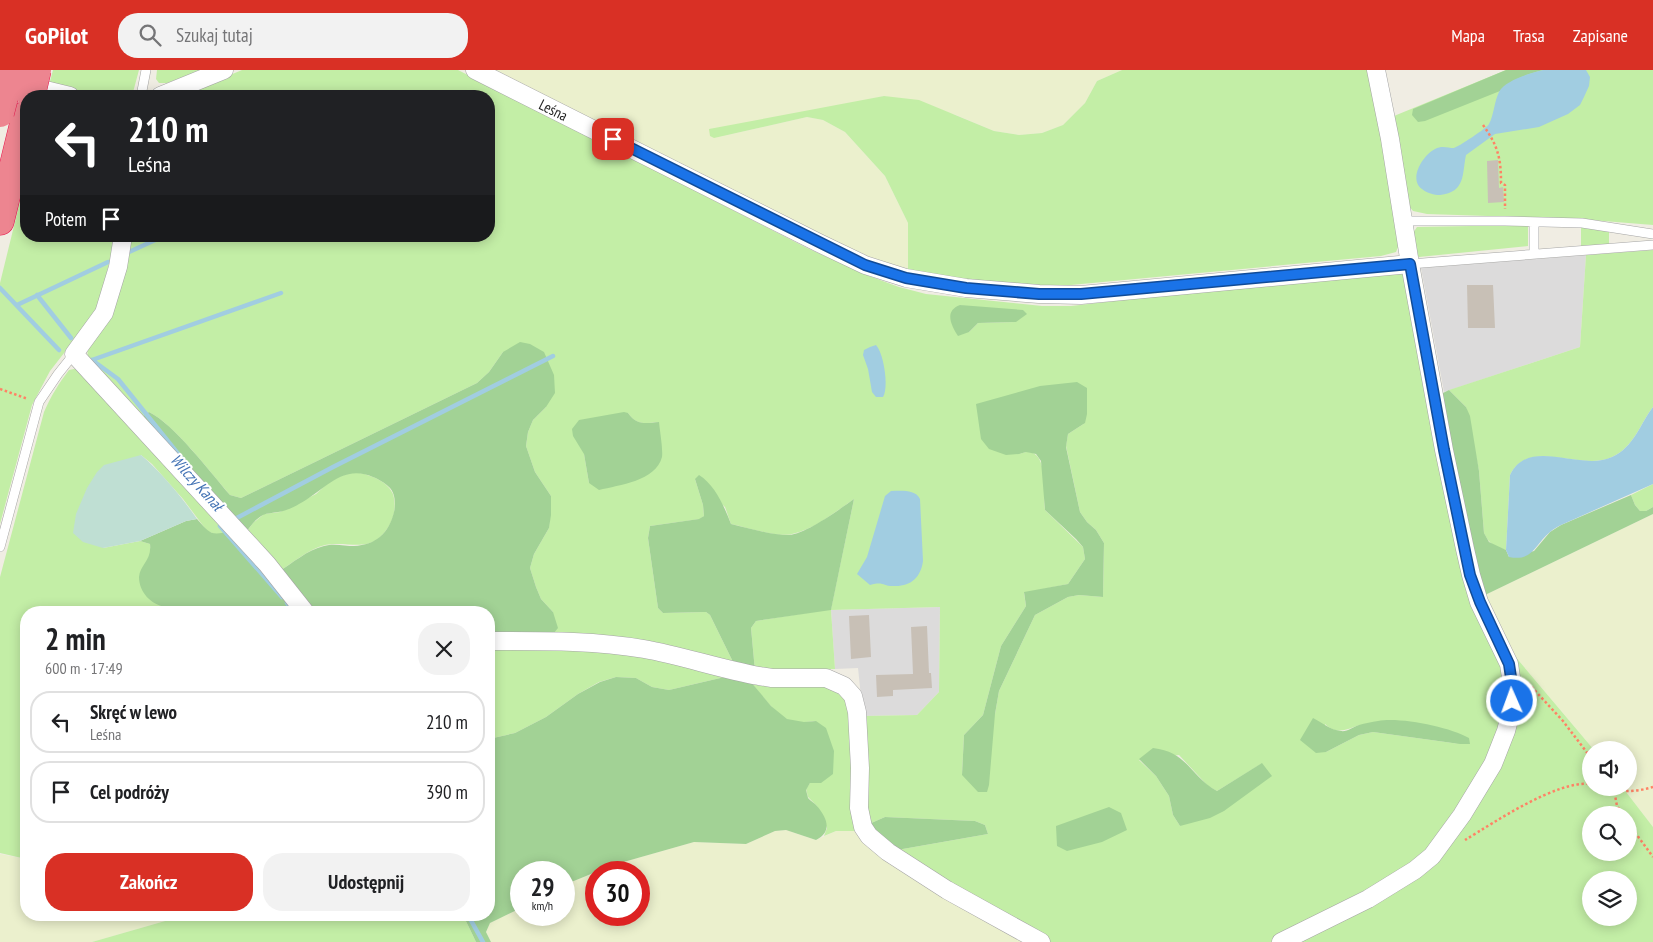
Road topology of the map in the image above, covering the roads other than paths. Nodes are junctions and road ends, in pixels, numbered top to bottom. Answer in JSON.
{"nodes":[{"id":1,"x":10,"y":70,"type":"edge"},
{"id":2,"x":37,"y":70,"type":"edge"},
{"id":3,"x":146,"y":70,"type":"edge"},
{"id":4,"x":224,"y":70,"type":"edge"},
{"id":5,"x":475,"y":70,"type":"edge"},
{"id":6,"x":1376,"y":70,"type":"edge"},
{"id":7,"x":0,"y":78,"type":"edge"},
{"id":8,"x":32,"y":90,"type":"edge"},
{"id":9,"x":47,"y":90,"type":"edge"},
{"id":10,"x":142,"y":90,"type":"edge"},
{"id":11,"x":175,"y":90,"type":"edge"},
{"id":12,"x":0,"y":113,"type":"edge"},
{"id":13,"x":20,"y":139,"type":"edge"},
{"id":14,"x":0,"y":221,"type":"edge"},
{"id":15,"x":1404,"y":221,"type":"junction"},
{"id":16,"x":1534,"y":222,"type":"junction"},
{"id":17,"x":1653,"y":234,"type":"edge"},
{"id":18,"x":122,"y":242,"type":"edge"},
{"id":19,"x":1653,"y":245,"type":"edge"},
{"id":20,"x":1534,"y":254,"type":"junction"},
{"id":21,"x":1410,"y":264,"type":"junction"},
{"id":22,"x":74,"y":354,"type":"junction"},
{"id":23,"x":0,"y":547,"type":"edge"},
{"id":24,"x":300,"y":606,"type":"edge"},
{"id":25,"x":495,"y":641,"type":"edge"},
{"id":26,"x":1042,"y":942,"type":"edge"},
{"id":27,"x":1281,"y":942,"type":"edge"}],
"edges":[{"from":1,"to":12,"type":"highway","bridge":true},
{"from":2,"to":8,"type":"highway","bridge":true},
{"from":3,"to":10,"type":"lane"},
{"from":4,"to":11,"type":"street"},
{"from":5,"to":21,"type":"street","name":"Leśna"},
{"from":6,"to":15,"type":"street"},
{"from":7,"to":9,"type":"street"},
{"from":13,"to":14,"type":"highway"},
{"from":15,"to":16,"type":"lane"},
{"from":15,"to":21,"type":"street"},
{"from":16,"to":17,"type":"lane"},
{"from":16,"to":20,"type":"lane"},
{"from":18,"to":22,"type":"street"},
{"from":19,"to":20,"type":"lane"},
{"from":20,"to":21,"type":"lane"},
{"from":21,"to":27,"type":"street"},
{"from":22,"to":23,"type":"lane"},
{"from":22,"to":24,"type":"street"},
{"from":25,"to":26,"type":"street"}]}
